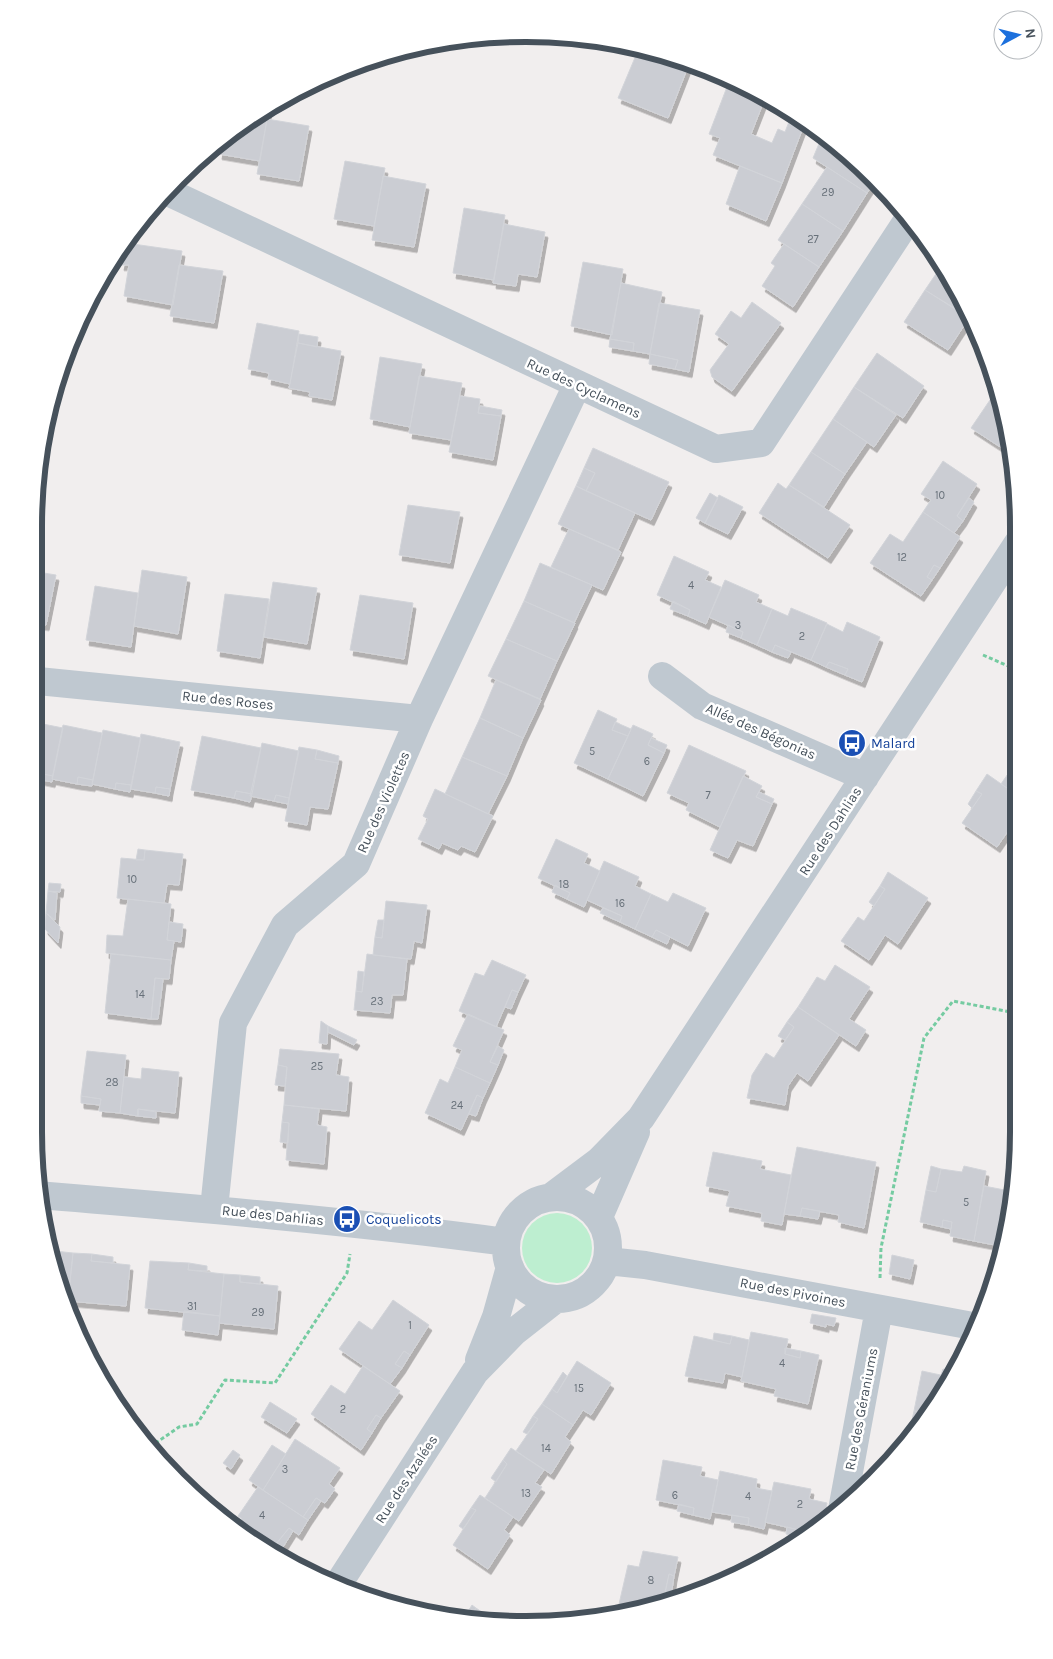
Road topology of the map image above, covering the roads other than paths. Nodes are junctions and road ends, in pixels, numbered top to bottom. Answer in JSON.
{"nodes":[{"id":1,"x":174,"y":195,"type":"edge"},
{"id":2,"x":904,"y":225,"type":"edge"},
{"id":3,"x":577,"y":385,"type":"junction"},
{"id":4,"x":1010,"y":555,"type":"edge"},
{"id":5,"x":662,"y":676,"type":"dead end"},
{"id":6,"x":42,"y":681,"type":"edge"},
{"id":7,"x":419,"y":719,"type":"junction"},
{"id":8,"x":865,"y":777,"type":"junction"},
{"id":9,"x":641,"y":1118,"type":"junction"},
{"id":10,"x":47,"y":1196,"type":"edge"},
{"id":11,"x":551,"y":1197,"type":"junction"},
{"id":12,"x":214,"y":1209,"type":"junction"},
{"id":13,"x":599,"y":1218,"type":"junction"},
{"id":14,"x":508,"y":1254,"type":"junction"},
{"id":15,"x":607,"y":1261,"type":"junction"},
{"id":16,"x":556,"y":1299,"type":"junction"},
{"id":17,"x":880,"y":1308,"type":"junction"},
{"id":18,"x":971,"y":1326,"type":"edge"},
{"id":19,"x":475,"y":1372,"type":"junction"},
{"id":20,"x":844,"y":1497,"type":"edge"},
{"id":21,"x":341,"y":1580,"type":"edge"}],
"edges":[{"from":1,"to":3,"type":"street","name":"Rue des Cyclamens"},
{"from":2,"to":3,"type":"street","name":"Rue des Cyclamens"},
{"from":3,"to":7,"type":"street","name":"Rue des Violettes"},
{"from":4,"to":8,"type":"street","name":"Rue des Dahlias"},
{"from":5,"to":8,"type":"street","name":"Allée des Bégonias"},
{"from":6,"to":7,"type":"street","name":"Rue des Roses"},
{"from":7,"to":12,"type":"street","name":"Rue des Violettes"},
{"from":8,"to":9,"type":"street","name":"Rue des Dahlias"},
{"from":9,"to":11,"type":"street","name":"Rue des Dahlias"},
{"from":9,"to":13,"type":"street","name":"Rue des Dahlias"},
{"from":10,"to":12,"type":"street","name":"Rue des Dahlias"},
{"from":11,"to":13,"type":"street"},
{"from":11,"to":14,"type":"street"},
{"from":12,"to":14,"type":"street","name":"Rue des Dahlias"},
{"from":13,"to":15,"type":"street"},
{"from":14,"to":16,"type":"street"},
{"from":14,"to":19,"type":"street","name":"Rue des Azalées"},
{"from":15,"to":16,"type":"street"},
{"from":15,"to":17,"type":"street","name":"Rue des Pivoines"},
{"from":16,"to":19,"type":"street","name":"Rue des Azalées"},
{"from":17,"to":18,"type":"street","name":"Rue des Pivoines"},
{"from":17,"to":20,"type":"street","name":"Rue des Géraniums"},
{"from":19,"to":21,"type":"street","name":"Rue des Azalées"}]}
